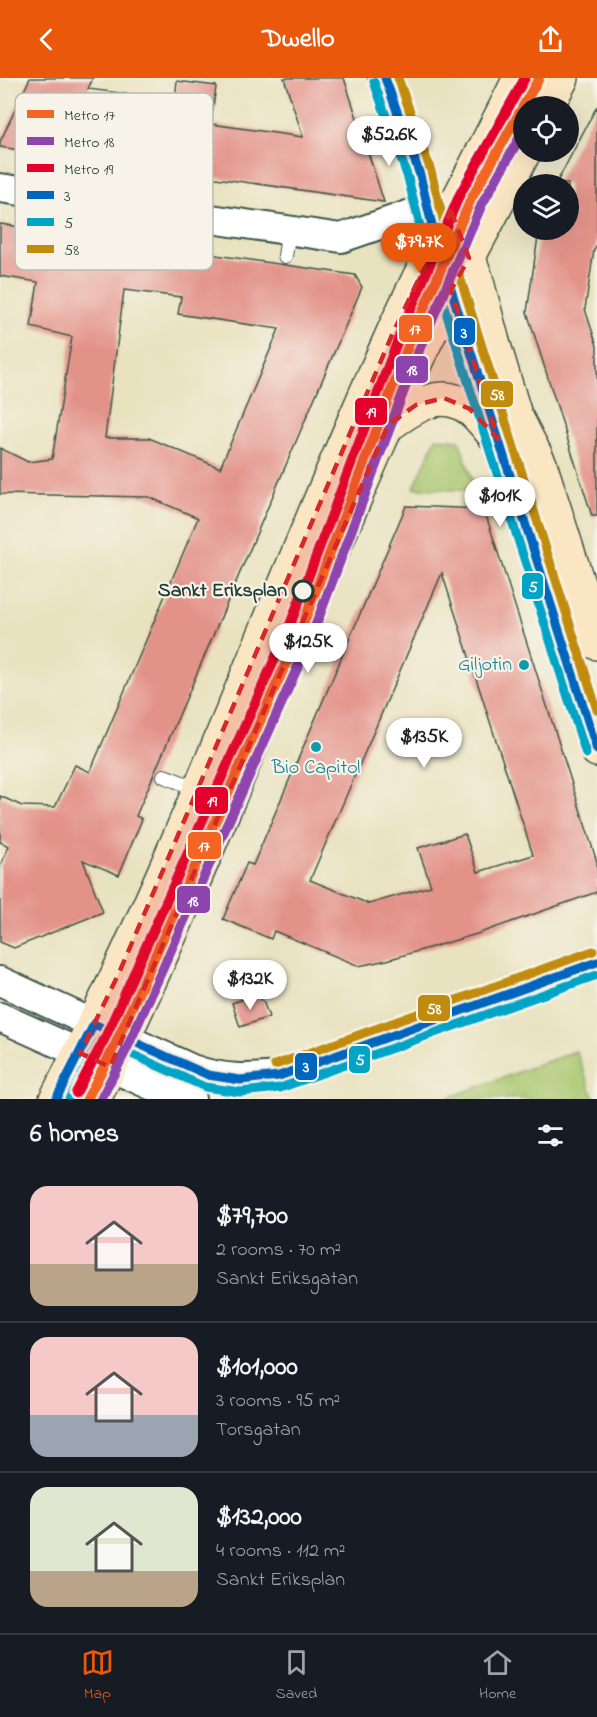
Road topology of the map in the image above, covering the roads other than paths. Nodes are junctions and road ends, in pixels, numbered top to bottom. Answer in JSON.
{"nodes":[{"id":1,"x":373,"y":78,"type":"edge"},
{"id":2,"x":385,"y":78,"type":"edge"},
{"id":3,"x":410,"y":78,"type":"edge"},
{"id":4,"x":520,"y":78,"type":"edge"},
{"id":5,"x":562,"y":78,"type":"edge"},
{"id":6,"x":552,"y":96,"type":"edge"},
{"id":7,"x":519,"y":162,"type":"edge"},
{"id":8,"x":0,"y":188,"type":"edge"},
{"id":9,"x":15,"y":191,"type":"edge"},
{"id":10,"x":451,"y":211,"type":"junction"},
{"id":11,"x":411,"y":214,"type":"junction"},
{"id":12,"x":488,"y":222,"type":"junction"},
{"id":13,"x":213,"y":229,"type":"edge"},
{"id":14,"x":436,"y":242,"type":"junction"},
{"id":15,"x":469,"y":258,"type":"junction"},
{"id":16,"x":416,"y":284,"type":"junction"},
{"id":17,"x":451,"y":290,"type":"junction"},
{"id":18,"x":388,"y":425,"type":"junction"},
{"id":19,"x":498,"y":439,"type":"junction"},
{"id":20,"x":540,"y":464,"type":"junction"},
{"id":21,"x":597,"y":643,"type":"edge"},
{"id":22,"x":597,"y":750,"type":"edge"},
{"id":23,"x":164,"y":776,"type":"dead end"},
{"id":24,"x":198,"y":789,"type":"junction"},
{"id":25,"x":597,"y":962,"type":"edge"},
{"id":26,"x":0,"y":981,"type":"edge"},
{"id":27,"x":0,"y":1017,"type":"edge"},
{"id":28,"x":94,"y":1024,"type":"junction"},
{"id":29,"x":124,"y":1037,"type":"junction"},
{"id":30,"x":80,"y":1053,"type":"junction"},
{"id":31,"x":110,"y":1067,"type":"junction"},
{"id":32,"x":276,"y":1088,"type":"edge"},
{"id":33,"x":56,"y":1099,"type":"edge"},
{"id":34,"x":94,"y":1099,"type":"edge"},
{"id":35,"x":191,"y":1099,"type":"edge"},
{"id":36,"x":243,"y":1099,"type":"edge"}],
"edges":[{"from":1,"to":11,"type":"main road"},
{"from":2,"to":14,"type":"main road"},
{"from":3,"to":10,"type":"main road"},
{"from":4,"to":10,"type":"main road"},
{"from":5,"to":6,"type":"main road"},
{"from":7,"to":12,"type":"main road"},
{"from":8,"to":9,"type":"street"},
{"from":10,"to":14,"type":"main road"},
{"from":10,"to":15,"type":"main road"},
{"from":11,"to":13,"type":"street"},
{"from":11,"to":16,"type":"main road"},
{"from":12,"to":15,"type":"main road"},
{"from":12,"to":20,"type":"main road"},
{"from":14,"to":16,"type":"main road"},
{"from":14,"to":17,"type":"main road"},
{"from":15,"to":17,"type":"main road"},
{"from":15,"to":20,"type":"main road"},
{"from":16,"to":24,"type":"main road"},
{"from":17,"to":18,"type":"main road"},
{"from":17,"to":19,"type":"main road"},
{"from":18,"to":19,"type":"main road"},
{"from":18,"to":29,"type":"main road"},
{"from":19,"to":22,"type":"main road"},
{"from":20,"to":21,"type":"main road"},
{"from":23,"to":24,"type":"lane"},
{"from":24,"to":28,"type":"main road"},
{"from":25,"to":32,"type":"street"},
{"from":26,"to":28,"type":"street"},
{"from":27,"to":30,"type":"street"},
{"from":28,"to":29,"type":"street"},
{"from":28,"to":30,"type":"main road"},
{"from":29,"to":31,"type":"main road"},
{"from":29,"to":32,"type":"street"},
{"from":30,"to":31,"type":"street"},
{"from":30,"to":33,"type":"main road"},
{"from":31,"to":34,"type":"main road"},
{"from":31,"to":35,"type":"street"},
{"from":32,"to":36,"type":"street"}]}
